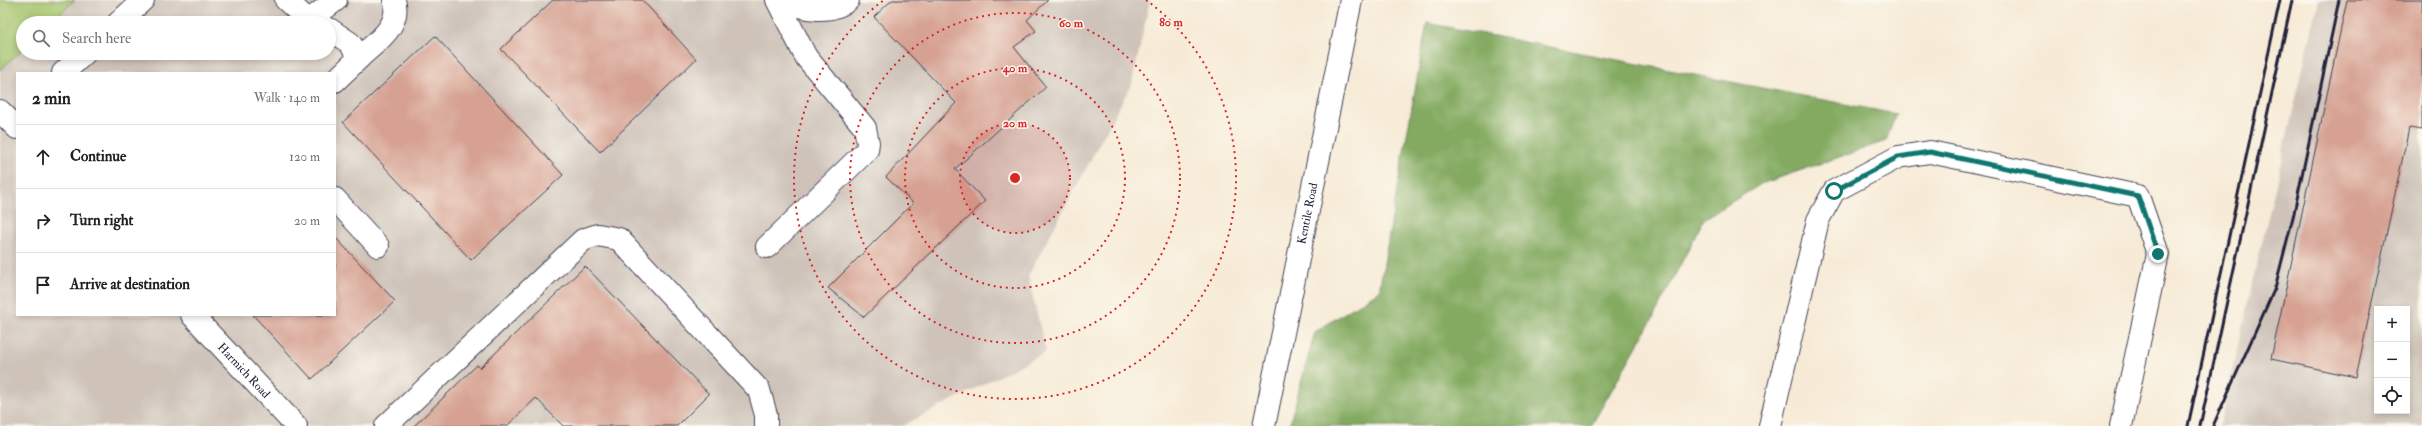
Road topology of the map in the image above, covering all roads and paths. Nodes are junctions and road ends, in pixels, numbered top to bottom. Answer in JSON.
{"nodes":[{"id":1,"x":143,"y":0,"type":"edge"},
{"id":2,"x":286,"y":0,"type":"edge"},
{"id":3,"x":336,"y":0,"type":"edge"},
{"id":4,"x":394,"y":0,"type":"edge"},
{"id":5,"x":777,"y":0,"type":"edge"},
{"id":6,"x":785,"y":0,"type":"edge"},
{"id":7,"x":848,"y":0,"type":"edge"},
{"id":8,"x":1351,"y":0,"type":"edge"},
{"id":9,"x":126,"y":16,"type":"edge"},
{"id":10,"x":303,"y":16,"type":"edge"},
{"id":11,"x":316,"y":16,"type":"edge"},
{"id":12,"x":336,"y":34,"type":"edge"},
{"id":13,"x":359,"y":58,"type":"junction"},
{"id":14,"x":77,"y":60,"type":"edge"},
{"id":15,"x":64,"y":72,"type":"edge"},
{"id":16,"x":336,"y":80,"type":"edge"},
{"id":17,"x":336,"y":200,"type":"edge"},
{"id":18,"x":378,"y":246,"type":"dead end"},
{"id":19,"x":767,"y":247,"type":"dead end"},
{"id":20,"x":193,"y":316,"type":"edge"},
{"id":21,"x":296,"y":426,"type":"edge"},
{"id":22,"x":386,"y":426,"type":"edge"},
{"id":23,"x":766,"y":426,"type":"edge"},
{"id":24,"x":1264,"y":426,"type":"edge"},
{"id":25,"x":1770,"y":426,"type":"edge"},
{"id":26,"x":2121,"y":426,"type":"edge"}],
"edges":[{"from":1,"to":9,"type":"street"},
{"from":2,"to":10,"type":"street"},
{"from":3,"to":11,"type":"street"},
{"from":4,"to":13,"type":"street"},
{"from":5,"to":19,"type":"street"},
{"from":6,"to":7,"type":"street"},
{"from":8,"to":24,"type":"street","name":"Kentile Road"},
{"from":12,"to":13,"type":"street"},
{"from":13,"to":16,"type":"street"},
{"from":14,"to":15,"type":"street"},
{"from":17,"to":18,"type":"street"},
{"from":20,"to":21,"type":"street","name":"Harmich Road"},
{"from":22,"to":23,"type":"street"},
{"from":25,"to":26,"type":"street"}]}
